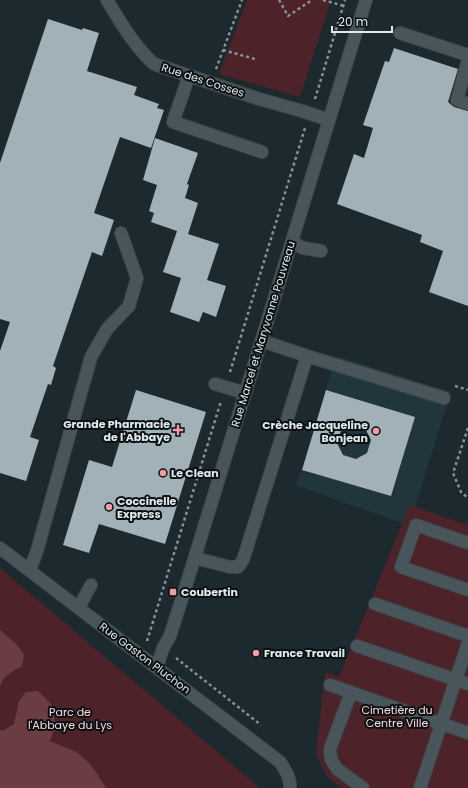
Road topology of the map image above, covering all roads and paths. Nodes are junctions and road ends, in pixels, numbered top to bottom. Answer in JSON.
{"nodes":[{"id":1,"x":107,"y":0,"type":"edge"},
{"id":2,"x":242,"y":0,"type":"edge"},
{"id":3,"x":279,"y":0,"type":"edge"},
{"id":4,"x":312,"y":0,"type":"edge"},
{"id":5,"x":323,"y":0,"type":"edge"},
{"id":6,"x":345,"y":0,"type":"edge"},
{"id":7,"x":343,"y":6,"type":"junction"},
{"id":8,"x":364,"y":6,"type":"edge"},
{"id":9,"x":400,"y":33,"type":"dead end"},
{"id":10,"x":223,"y":50,"type":"junction"},
{"id":11,"x":468,"y":55,"type":"edge"},
{"id":12,"x":255,"y":59,"type":"dead end"},
{"id":13,"x":468,"y":60,"type":"edge"},
{"id":14,"x":189,"y":76,"type":"junction"},
{"id":15,"x":211,"y":82,"type":"junction"},
{"id":16,"x":468,"y":104,"type":"edge"},
{"id":17,"x":310,"y":114,"type":"junction"},
{"id":18,"x":329,"y":120,"type":"junction"},
{"id":19,"x":262,"y":152,"type":"dead end"},
{"id":20,"x":121,"y":234,"type":"dead end"},
{"id":21,"x":292,"y":242,"type":"junction"},
{"id":22,"x":321,"y":251,"type":"dead end"},
{"id":23,"x":262,"y":340,"type":"junction"},
{"id":24,"x":307,"y":356,"type":"junction"},
{"id":25,"x":220,"y":385,"type":"junction"},
{"id":26,"x":245,"y":393,"type":"junction"},
{"id":27,"x":444,"y":398,"type":"dead end"},
{"id":28,"x":468,"y":428,"type":"edge"},
{"id":29,"x":468,"y":498,"type":"edge"},
{"id":30,"x":468,"y":543,"type":"edge"},
{"id":31,"x":0,"y":548,"type":"edge"},
{"id":32,"x":195,"y":558,"type":"junction"},
{"id":33,"x":30,"y":570,"type":"junction"},
{"id":34,"x":91,"y":585,"type":"dead end"},
{"id":35,"x":468,"y":590,"type":"edge"},
{"id":36,"x":375,"y":604,"type":"dead end"},
{"id":37,"x":79,"y":607,"type":"junction"},
{"id":38,"x":148,"y":636,"type":"junction"},
{"id":39,"x":468,"y":636,"type":"edge"},
{"id":40,"x":468,"y":643,"type":"edge"},
{"id":41,"x":357,"y":646,"type":"dead end"},
{"id":42,"x":163,"y":648,"type":"junction"},
{"id":43,"x":141,"y":654,"type":"junction"},
{"id":44,"x":157,"y":667,"type":"junction"},
{"id":45,"x":456,"y":680,"type":"junction"},
{"id":46,"x":468,"y":684,"type":"edge"},
{"id":47,"x":330,"y":685,"type":"dead end"},
{"id":48,"x":350,"y":692,"type":"junction"},
{"id":49,"x":442,"y":723,"type":"junction"},
{"id":50,"x":261,"y":725,"type":"dead end"},
{"id":51,"x":468,"y":732,"type":"edge"},
{"id":52,"x":290,"y":788,"type":"edge"},
{"id":53,"x":363,"y":788,"type":"edge"},
{"id":54,"x":420,"y":788,"type":"edge"}],
"edges":[{"from":1,"to":14,"type":"street","name":"Rue des Cosses"},
{"from":2,"to":10,"type":"path"},
{"from":3,"to":4,"type":"path"},
{"from":5,"to":7,"type":"path"},
{"from":6,"to":7,"type":"path"},
{"from":7,"to":8,"type":"path"},
{"from":7,"to":17,"type":"path"},
{"from":8,"to":18,"type":"street","name":"Rue Marcel et Maryvonne Pouvreau"},
{"from":9,"to":11,"type":"street"},
{"from":10,"to":12,"type":"path"},
{"from":10,"to":15,"type":"path"},
{"from":13,"to":16,"type":"street"},
{"from":14,"to":15,"type":"street","name":"Rue des Cosses"},
{"from":14,"to":19,"type":"street"},
{"from":15,"to":17,"type":"street","name":"Rue des Cosses"},
{"from":17,"to":18,"type":"street","name":"Rue des Cosses"},
{"from":17,"to":25,"type":"path"},
{"from":18,"to":21,"type":"street","name":"Rue Marcel et Maryvonne Pouvreau"},
{"from":20,"to":33,"type":"street"},
{"from":21,"to":22,"type":"street"},
{"from":21,"to":23,"type":"street","name":"Rue Marcel et Maryvonne Pouvreau"},
{"from":23,"to":24,"type":"street"},
{"from":23,"to":26,"type":"street","name":"Rue Marcel et Maryvonne Pouvreau"},
{"from":24,"to":27,"type":"street"},
{"from":24,"to":32,"type":"street"},
{"from":25,"to":26,"type":"street"},
{"from":25,"to":38,"type":"path"},
{"from":26,"to":32,"type":"street","name":"Rue Marcel et Maryvonne Pouvreau"},
{"from":28,"to":29,"type":"path"},
{"from":30,"to":35,"type":"street"},
{"from":31,"to":33,"type":"street","name":"Rue Gaston Pluchon"},
{"from":32,"to":42,"type":"street","name":"Rue Marcel et Maryvonne Pouvreau"},
{"from":33,"to":37,"type":"street","name":"Rue Gaston Pluchon"},
{"from":34,"to":37,"type":"street"},
{"from":36,"to":39,"type":"street"},
{"from":37,"to":43,"type":"street","name":"Rue Gaston Pluchon"},
{"from":38,"to":42,"type":"path"},
{"from":38,"to":43,"type":"path"},
{"from":40,"to":45,"type":"street"},
{"from":41,"to":45,"type":"street"},
{"from":42,"to":44,"type":"street","name":"Rue Marcel et Maryvonne Pouvreau"},
{"from":42,"to":50,"type":"path"},
{"from":43,"to":44,"type":"street","name":"Rue Gaston Pluchon"},
{"from":44,"to":52,"type":"street","name":"Rue Gaston Pluchon"},
{"from":45,"to":46,"type":"street"},
{"from":45,"to":49,"type":"street"},
{"from":47,"to":48,"type":"street"},
{"from":48,"to":49,"type":"street"},
{"from":48,"to":53,"type":"street"},
{"from":49,"to":51,"type":"street"},
{"from":49,"to":54,"type":"street"}]}
